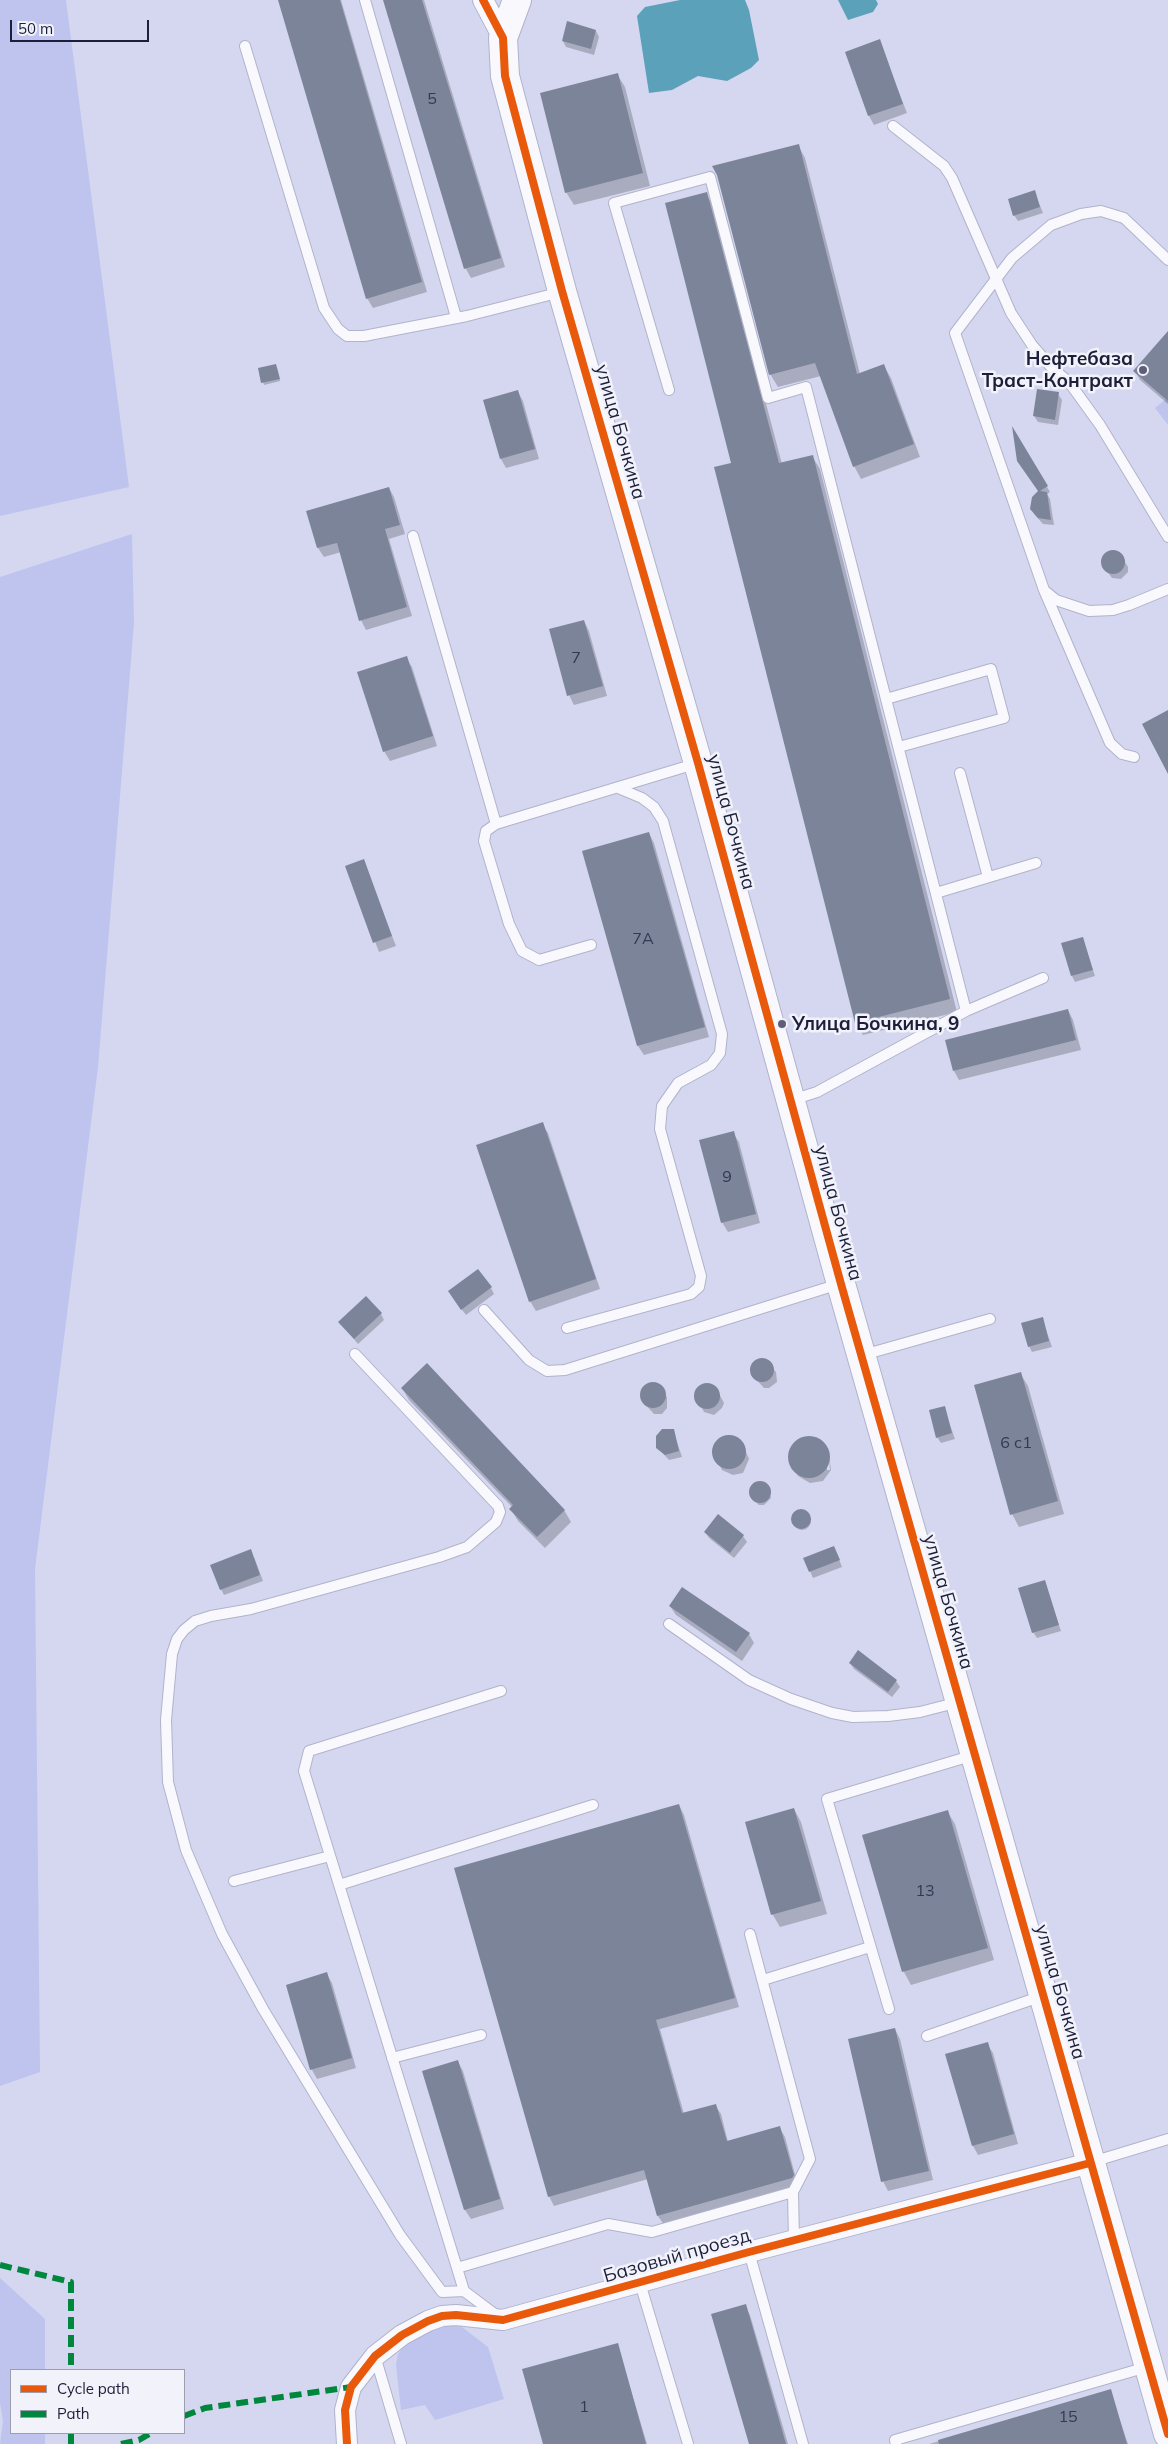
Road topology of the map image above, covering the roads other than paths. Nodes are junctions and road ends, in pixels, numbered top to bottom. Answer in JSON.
{"nodes":[{"id":1,"x":365,"y":0,"type":"edge"},
{"id":2,"x":483,"y":0,"type":"edge"},
{"id":3,"x":516,"y":0,"type":"edge"},
{"id":4,"x":503,"y":38,"type":"junction"},
{"id":5,"x":245,"y":46,"type":"dead end"},
{"id":6,"x":893,"y":126,"type":"dead end"},
{"id":7,"x":1168,"y":260,"type":"edge"},
{"id":8,"x":995,"y":280,"type":"junction"},
{"id":9,"x":562,"y":291,"type":"junction"},
{"id":10,"x":456,"y":317,"type":"junction"},
{"id":11,"x":670,"y":390,"type":"dead end"},
{"id":12,"x":413,"y":536,"type":"dead end"},
{"id":13,"x":1168,"y":537,"type":"edge"},
{"id":14,"x":1168,"y":589,"type":"edge"},
{"id":15,"x":1044,"y":590,"type":"junction"},
{"id":16,"x":886,"y":699,"type":"junction"},
{"id":17,"x":899,"y":748,"type":"junction"},
{"id":18,"x":1134,"y":757,"type":"dead end"},
{"id":19,"x":698,"y":763,"type":"junction"},
{"id":20,"x":960,"y":773,"type":"dead end"},
{"id":21,"x":618,"y":788,"type":"junction"},
{"id":22,"x":496,"y":824,"type":"junction"},
{"id":23,"x":1036,"y":863,"type":"dead end"},
{"id":24,"x":988,"y":877,"type":"junction"},
{"id":25,"x":936,"y":893,"type":"junction"},
{"id":26,"x":591,"y":946,"type":"dead end"},
{"id":27,"x":1043,"y":978,"type":"dead end"},
{"id":28,"x":966,"y":1011,"type":"junction"},
{"id":29,"x":791,"y":1100,"type":"junction"},
{"id":30,"x":841,"y":1284,"type":"junction"},
{"id":31,"x":484,"y":1310,"type":"dead end"},
{"id":32,"x":990,"y":1319,"type":"dead end"},
{"id":33,"x":567,"y":1328,"type":"dead end"},
{"id":34,"x":354,"y":1354,"type":"dead end"},
{"id":35,"x":861,"y":1356,"type":"junction"},
{"id":36,"x":669,"y":1624,"type":"dead end"},
{"id":37,"x":501,"y":1691,"type":"dead end"},
{"id":38,"x":959,"y":1702,"type":"junction"},
{"id":39,"x":975,"y":1755,"type":"junction"},
{"id":40,"x":593,"y":1805,"type":"dead end"},
{"id":41,"x":330,"y":1856,"type":"junction"},
{"id":42,"x":234,"y":1881,"type":"dead end"},
{"id":43,"x":339,"y":1885,"type":"junction"},
{"id":44,"x":750,"y":1934,"type":"dead end"},
{"id":45,"x":870,"y":1947,"type":"junction"},
{"id":46,"x":764,"y":1980,"type":"junction"},
{"id":47,"x":1044,"y":1995,"type":"junction"},
{"id":48,"x":889,"y":2010,"type":"dead end"},
{"id":49,"x":481,"y":2035,"type":"dead end"},
{"id":50,"x":927,"y":2036,"type":"dead end"},
{"id":51,"x":392,"y":2058,"type":"junction"},
{"id":52,"x":1168,"y":2139,"type":"edge"},
{"id":53,"x":1090,"y":2163,"type":"junction"},
{"id":54,"x":792,"y":2192,"type":"junction"},
{"id":55,"x":794,"y":2241,"type":"junction"},
{"id":56,"x":749,"y":2252,"type":"junction"},
{"id":57,"x":457,"y":2268,"type":"junction"},
{"id":58,"x":640,"y":2283,"type":"junction"},
{"id":59,"x":464,"y":2291,"type":"junction"},
{"id":60,"x":503,"y":2320,"type":"junction"},
{"id":61,"x":375,"y":2356,"type":"junction"},
{"id":62,"x":1149,"y":2367,"type":"junction"},
{"id":63,"x":1168,"y":2434,"type":"edge"},
{"id":64,"x":348,"y":2444,"type":"edge"},
{"id":65,"x":401,"y":2444,"type":"edge"},
{"id":66,"x":688,"y":2444,"type":"edge"},
{"id":67,"x":803,"y":2444,"type":"edge"},
{"id":68,"x":896,"y":2444,"type":"edge"}],
"edges":[{"from":1,"to":10,"type":"lane"},
{"from":2,"to":4,"type":"street","name":"улица Бочкина"},
{"from":3,"to":4,"type":"street"},
{"from":4,"to":9,"type":"street","name":"улица Бочкина"},
{"from":5,"to":10,"type":"lane"},
{"from":6,"to":8,"type":"lane"},
{"from":7,"to":8,"type":"lane"},
{"from":8,"to":13,"type":"lane"},
{"from":8,"to":15,"type":"lane"},
{"from":9,"to":10,"type":"lane"},
{"from":9,"to":19,"type":"street","name":"улица Бочкина"},
{"from":11,"to":16,"type":"lane"},
{"from":12,"to":22,"type":"lane"},
{"from":14,"to":15,"type":"lane"},
{"from":15,"to":18,"type":"lane"},
{"from":16,"to":17,"type":"lane"},
{"from":16,"to":17,"type":"lane"},
{"from":17,"to":25,"type":"lane"},
{"from":19,"to":21,"type":"lane"},
{"from":19,"to":29,"type":"street","name":"улица Бочкина"},
{"from":20,"to":24,"type":"lane"},
{"from":21,"to":22,"type":"lane"},
{"from":21,"to":33,"type":"lane"},
{"from":22,"to":26,"type":"lane"},
{"from":23,"to":24,"type":"lane"},
{"from":24,"to":25,"type":"lane"},
{"from":25,"to":28,"type":"lane"},
{"from":27,"to":28,"type":"lane"},
{"from":28,"to":29,"type":"lane"},
{"from":29,"to":30,"type":"street","name":"улица Бочкина"},
{"from":30,"to":31,"type":"lane"},
{"from":30,"to":35,"type":"street","name":"улица Бочкина"},
{"from":32,"to":35,"type":"lane"},
{"from":34,"to":59,"type":"lane"},
{"from":35,"to":38,"type":"street","name":"улица Бочкина"},
{"from":36,"to":38,"type":"lane"},
{"from":37,"to":41,"type":"lane"},
{"from":38,"to":39,"type":"street","name":"улица Бочкина"},
{"from":39,"to":45,"type":"lane"},
{"from":39,"to":47,"type":"street","name":"улица Бочкина"},
{"from":40,"to":43,"type":"lane"},
{"from":41,"to":42,"type":"lane"},
{"from":41,"to":43,"type":"lane"},
{"from":43,"to":51,"type":"lane"},
{"from":44,"to":46,"type":"lane"},
{"from":45,"to":46,"type":"lane"},
{"from":45,"to":48,"type":"lane"},
{"from":46,"to":54,"type":"lane"},
{"from":47,"to":50,"type":"lane"},
{"from":47,"to":53,"type":"street","name":"улица Бочкина"},
{"from":49,"to":51,"type":"lane"},
{"from":51,"to":57,"type":"lane"},
{"from":52,"to":53,"type":"lane"},
{"from":53,"to":55,"type":"street","name":"Базовый проезд"},
{"from":53,"to":62,"type":"street","name":"улица Бочкина"},
{"from":54,"to":55,"type":"lane"},
{"from":54,"to":57,"type":"lane"},
{"from":55,"to":56,"type":"street","name":"Базовый проезд"},
{"from":56,"to":58,"type":"street","name":"Базовый проезд"},
{"from":56,"to":67,"type":"lane"},
{"from":57,"to":59,"type":"lane"},
{"from":58,"to":60,"type":"street","name":"Базовый проезд"},
{"from":58,"to":66,"type":"lane"},
{"from":59,"to":60,"type":"lane"},
{"from":60,"to":61,"type":"street","name":"Базовый проезд"},
{"from":61,"to":64,"type":"street","name":"Базовый проезд"},
{"from":61,"to":65,"type":"lane"},
{"from":62,"to":63,"type":"street","name":"улица Бочкина"},
{"from":62,"to":68,"type":"lane"}]}
